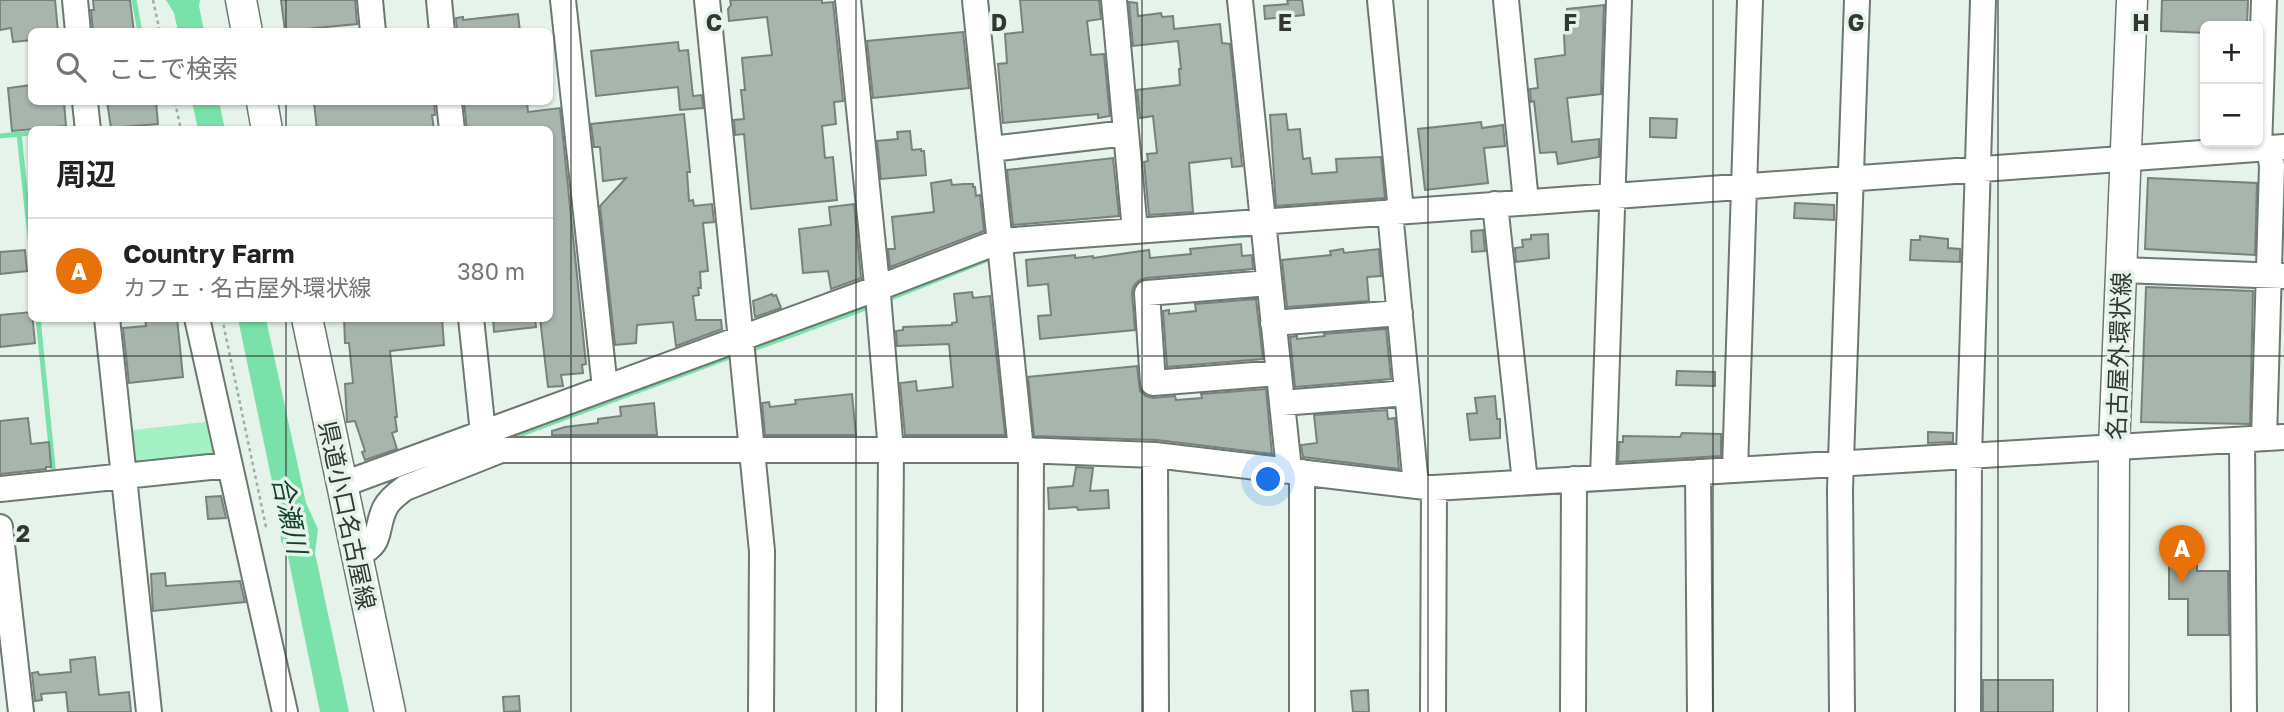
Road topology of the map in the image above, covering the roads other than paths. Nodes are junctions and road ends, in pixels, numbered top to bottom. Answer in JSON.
{"nodes":[{"id":1,"x":75,"y":0,"type":"edge"},
{"id":2,"x":241,"y":0,"type":"edge"},
{"id":3,"x":370,"y":0,"type":"edge"},
{"id":4,"x":439,"y":0,"type":"edge"},
{"id":5,"x":563,"y":0,"type":"edge"},
{"id":6,"x":706,"y":0,"type":"edge"},
{"id":7,"x":848,"y":0,"type":"edge"},
{"id":8,"x":975,"y":0,"type":"edge"},
{"id":9,"x":1114,"y":0,"type":"edge"},
{"id":10,"x":1240,"y":0,"type":"edge"},
{"id":11,"x":1380,"y":0,"type":"edge"},
{"id":12,"x":1506,"y":0,"type":"edge"},
{"id":13,"x":1619,"y":0,"type":"edge"},
{"id":14,"x":1750,"y":0,"type":"edge"},
{"id":15,"x":1857,"y":0,"type":"edge"},
{"id":16,"x":1983,"y":0,"type":"edge"},
{"id":17,"x":2132,"y":0,"type":"edge"},
{"id":18,"x":2264,"y":0,"type":"edge"},
{"id":19,"x":78,"y":28,"type":"edge"},
{"id":20,"x":246,"y":28,"type":"edge"},
{"id":21,"x":373,"y":28,"type":"edge"},
{"id":22,"x":442,"y":28,"type":"edge"},
{"id":23,"x":85,"y":105,"type":"edge"},
{"id":24,"x":263,"y":105,"type":"edge"},
{"id":25,"x":449,"y":105,"type":"edge"},
{"id":26,"x":88,"y":126,"type":"edge"},
{"id":27,"x":267,"y":126,"type":"edge"},
{"id":28,"x":452,"y":126,"type":"edge"},
{"id":29,"x":1126,"y":134,"type":"junction"},
{"id":30,"x":990,"y":149,"type":"junction"},
{"id":31,"x":2271,"y":153,"type":"edge"},
{"id":32,"x":2126,"y":160,"type":"junction"},
{"id":33,"x":1977,"y":176,"type":"junction"},
{"id":34,"x":1851,"y":186,"type":"junction"},
{"id":35,"x":1744,"y":194,"type":"junction"},
{"id":36,"x":1526,"y":202,"type":"junction"},
{"id":37,"x":1612,"y":203,"type":"junction"},
{"id":38,"x":1496,"y":212,"type":"junction"},
{"id":39,"x":1393,"y":217,"type":"junction"},
{"id":40,"x":1264,"y":229,"type":"junction"},
{"id":41,"x":1135,"y":231,"type":"junction"},
{"id":42,"x":1001,"y":250,"type":"junction"},
{"id":43,"x":2122,"y":270,"type":"junction"},
{"id":44,"x":2276,"y":276,"type":"edge"},
{"id":45,"x":1269,"y":284,"type":"junction"},
{"id":46,"x":878,"y":297,"type":"junction"},
{"id":47,"x":1400,"y":313,"type":"junction"},
{"id":48,"x":107,"y":322,"type":"edge"},
{"id":49,"x":198,"y":322,"type":"edge"},
{"id":50,"x":308,"y":322,"type":"edge"},
{"id":51,"x":471,"y":322,"type":"edge"},
{"id":52,"x":1273,"y":323,"type":"junction"},
{"id":53,"x":741,"y":347,"type":"junction"},
{"id":54,"x":1279,"y":373,"type":"junction"},
{"id":55,"x":605,"y":388,"type":"junction"},
{"id":56,"x":1407,"y":393,"type":"junction"},
{"id":57,"x":1282,"y":403,"type":"junction"},
{"id":58,"x":483,"y":433,"type":"junction"},
{"id":59,"x":2263,"y":438,"type":"edge"},
{"id":60,"x":2114,"y":447,"type":"junction"},
{"id":61,"x":751,"y":450,"type":"junction"},
{"id":62,"x":1026,"y":450,"type":"junction"},
{"id":63,"x":891,"y":451,"type":"junction"},
{"id":64,"x":1156,"y":455,"type":"junction"},
{"id":65,"x":1969,"y":456,"type":"junction"},
{"id":66,"x":1841,"y":463,"type":"junction"},
{"id":67,"x":229,"y":465,"type":"junction"},
{"id":68,"x":1735,"y":470,"type":"junction"},
{"id":69,"x":1295,"y":471,"type":"junction"},
{"id":70,"x":1698,"y":472,"type":"junction"},
{"id":71,"x":124,"y":476,"type":"junction"},
{"id":72,"x":1603,"y":477,"type":"junction"},
{"id":73,"x":1574,"y":480,"type":"junction"},
{"id":74,"x":1525,"y":482,"type":"junction"},
{"id":75,"x":341,"y":485,"type":"junction"},
{"id":76,"x":1425,"y":487,"type":"junction"},
{"id":77,"x":0,"y":489,"type":"edge"},
{"id":78,"x":0,"y":527,"type":"edge"},
{"id":79,"x":356,"y":555,"type":"junction"},
{"id":80,"x":21,"y":712,"type":"edge"},
{"id":81,"x":149,"y":712,"type":"edge"},
{"id":82,"x":285,"y":712,"type":"edge"},
{"id":83,"x":390,"y":712,"type":"edge"},
{"id":84,"x":761,"y":712,"type":"edge"},
{"id":85,"x":888,"y":712,"type":"edge"},
{"id":86,"x":1030,"y":712,"type":"edge"},
{"id":87,"x":1156,"y":712,"type":"edge"},
{"id":88,"x":1301,"y":712,"type":"edge"},
{"id":89,"x":1433,"y":712,"type":"edge"},
{"id":90,"x":1573,"y":712,"type":"edge"},
{"id":91,"x":1700,"y":712,"type":"edge"},
{"id":92,"x":1842,"y":712,"type":"edge"},
{"id":93,"x":1968,"y":712,"type":"edge"},
{"id":94,"x":2113,"y":712,"type":"edge"},
{"id":95,"x":2244,"y":712,"type":"edge"}],
"edges":[{"from":1,"to":19,"type":"street"},
{"from":2,"to":20,"type":"main road"},
{"from":3,"to":21,"type":"street"},
{"from":4,"to":22,"type":"street"},
{"from":5,"to":55,"type":"street"},
{"from":6,"to":53,"type":"street"},
{"from":7,"to":46,"type":"street"},
{"from":8,"to":30,"type":"street"},
{"from":9,"to":29,"type":"street"},
{"from":10,"to":40,"type":"street"},
{"from":11,"to":39,"type":"street"},
{"from":12,"to":36,"type":"street"},
{"from":13,"to":37,"type":"street"},
{"from":14,"to":35,"type":"street"},
{"from":15,"to":34,"type":"street"},
{"from":16,"to":33,"type":"street"},
{"from":17,"to":32,"type":"main road","name":"名古屋外環状線"},
{"from":18,"to":31,"type":"street"},
{"from":23,"to":26,"type":"street"},
{"from":24,"to":27,"type":"main road"},
{"from":25,"to":28,"type":"street"},
{"from":29,"to":30,"type":"street"},
{"from":29,"to":41,"type":"street"},
{"from":30,"to":42,"type":"street"},
{"from":31,"to":32,"type":"street"},
{"from":31,"to":44,"type":"street"},
{"from":32,"to":33,"type":"street"},
{"from":32,"to":43,"type":"main road","name":"名古屋外環状線"},
{"from":33,"to":34,"type":"street"},
{"from":33,"to":65,"type":"street"},
{"from":34,"to":35,"type":"street"},
{"from":34,"to":66,"type":"street"},
{"from":35,"to":37,"type":"street"},
{"from":35,"to":68,"type":"street"},
{"from":36,"to":37,"type":"street"},
{"from":36,"to":38,"type":"street"},
{"from":37,"to":72,"type":"street"},
{"from":38,"to":39,"type":"street"},
{"from":38,"to":74,"type":"street"},
{"from":39,"to":40,"type":"street"},
{"from":39,"to":47,"type":"street"},
{"from":40,"to":41,"type":"street"},
{"from":40,"to":45,"type":"street"},
{"from":41,"to":42,"type":"street"},
{"from":42,"to":46,"type":"street"},
{"from":42,"to":62,"type":"street"},
{"from":43,"to":44,"type":"street"},
{"from":43,"to":60,"type":"main road","name":"名古屋外環状線"},
{"from":44,"to":59,"type":"street"},
{"from":45,"to":52,"type":"street"},
{"from":45,"to":54,"type":"street"},
{"from":46,"to":53,"type":"street"},
{"from":46,"to":63,"type":"street"},
{"from":47,"to":52,"type":"street"},
{"from":47,"to":56,"type":"street"},
{"from":48,"to":71,"type":"street"},
{"from":49,"to":67,"type":"street"},
{"from":50,"to":75,"type":"main road","name":"県道小口名古屋線"},
{"from":51,"to":58,"type":"street"},
{"from":52,"to":54,"type":"street"},
{"from":53,"to":55,"type":"street"},
{"from":53,"to":61,"type":"street"},
{"from":54,"to":57,"type":"street"},
{"from":55,"to":58,"type":"street"},
{"from":56,"to":57,"type":"street"},
{"from":56,"to":76,"type":"street"},
{"from":57,"to":69,"type":"street"},
{"from":58,"to":75,"type":"street"},
{"from":59,"to":60,"type":"street"},
{"from":59,"to":95,"type":"street"},
{"from":60,"to":65,"type":"street"},
{"from":60,"to":94,"type":"main road","name":"名古屋外環状線"},
{"from":61,"to":63,"type":"street"},
{"from":61,"to":79,"type":"street"},
{"from":61,"to":84,"type":"street"},
{"from":62,"to":63,"type":"street"},
{"from":62,"to":64,"type":"street"},
{"from":62,"to":86,"type":"street"},
{"from":63,"to":85,"type":"street"},
{"from":64,"to":69,"type":"street"},
{"from":64,"to":87,"type":"street"},
{"from":65,"to":66,"type":"street"},
{"from":65,"to":93,"type":"street"},
{"from":66,"to":68,"type":"street"},
{"from":66,"to":92,"type":"street"},
{"from":67,"to":71,"type":"street"},
{"from":67,"to":82,"type":"street"},
{"from":68,"to":70,"type":"street"},
{"from":69,"to":76,"type":"street"},
{"from":69,"to":88,"type":"street"},
{"from":70,"to":72,"type":"street"},
{"from":70,"to":91,"type":"street"},
{"from":71,"to":77,"type":"street"},
{"from":71,"to":81,"type":"street"},
{"from":72,"to":73,"type":"street"},
{"from":73,"to":74,"type":"street"},
{"from":73,"to":90,"type":"street"},
{"from":74,"to":76,"type":"street"},
{"from":75,"to":79,"type":"main road","name":"県道小口名古屋線"},
{"from":76,"to":89,"type":"street"},
{"from":78,"to":80,"type":"street"},
{"from":79,"to":83,"type":"main road","name":"県道小口名古屋線"}]}
